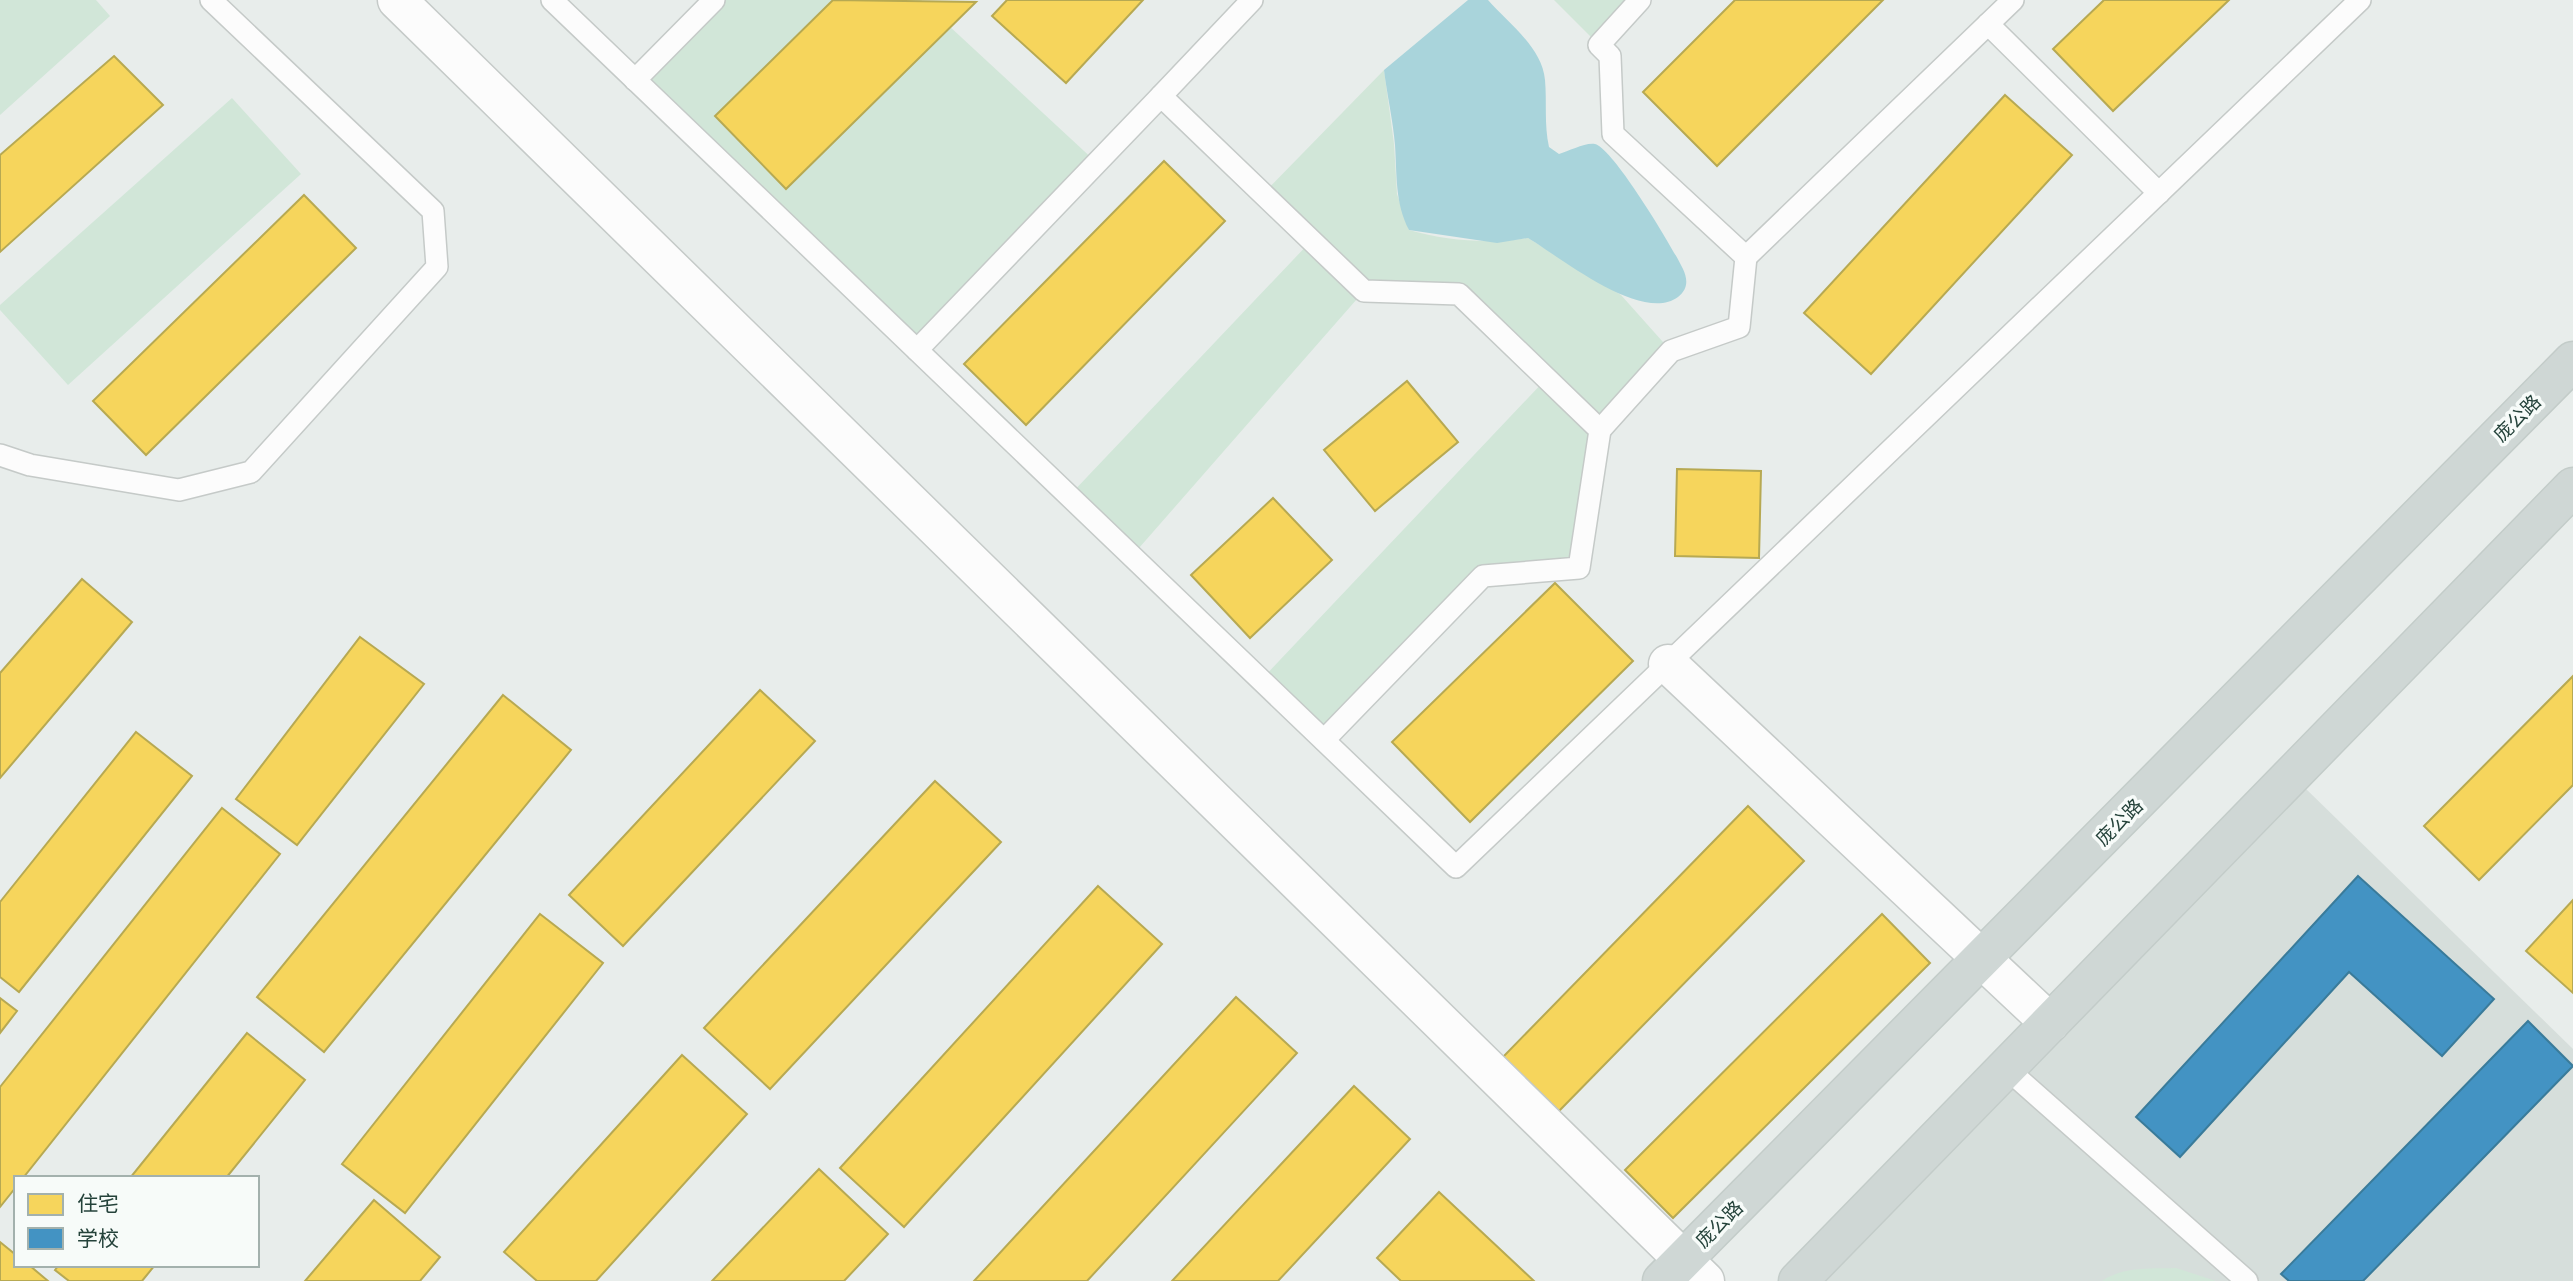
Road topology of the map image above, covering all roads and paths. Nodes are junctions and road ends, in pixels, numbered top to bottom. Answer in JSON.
{"nodes":[{"id":1,"x":211,"y":0,"type":"edge"},
{"id":2,"x":397,"y":0,"type":"edge"},
{"id":3,"x":552,"y":0,"type":"edge"},
{"id":4,"x":714,"y":0,"type":"edge"},
{"id":5,"x":1252,"y":0,"type":"edge"},
{"id":6,"x":1640,"y":0,"type":"edge"},
{"id":7,"x":2013,"y":0,"type":"edge"},
{"id":8,"x":2360,"y":0,"type":"edge"},
{"id":9,"x":1988,"y":24,"type":"junction"},
{"id":10,"x":635,"y":80,"type":"junction"},
{"id":11,"x":1161,"y":96,"type":"junction"},
{"id":12,"x":2159,"y":193,"type":"junction"},
{"id":13,"x":1746,"y":257,"type":"junction"},
{"id":14,"x":917,"y":350,"type":"junction"},
{"id":15,"x":2573,"y":360,"type":"edge"},
{"id":16,"x":1600,"y":430,"type":"junction"},
{"id":17,"x":0,"y":455,"type":"edge"},
{"id":18,"x":2573,"y":487,"type":"edge"},
{"id":19,"x":1668,"y":664,"type":"junction"},
{"id":20,"x":1324,"y":740,"type":"junction"},
{"id":21,"x":1983,"y":960,"type":"junction"},
{"id":22,"x":2050,"y":1023,"type":"junction"},
{"id":23,"x":2006,"y":1068,"type":"junction"},
{"id":24,"x":1683,"y":1274,"type":"edge"},
{"id":25,"x":1798,"y":1281,"type":"edge"},
{"id":26,"x":2247,"y":1281,"type":"edge"}],
"edges":[{"from":1,"to":17,"type":"lane"},
{"from":2,"to":24,"type":"street"},
{"from":3,"to":10,"type":"lane"},
{"from":4,"to":10,"type":"lane"},
{"from":5,"to":11,"type":"lane"},
{"from":6,"to":13,"type":"lane"},
{"from":7,"to":9,"type":"lane"},
{"from":8,"to":12,"type":"lane"},
{"from":9,"to":12,"type":"lane"},
{"from":9,"to":13,"type":"lane"},
{"from":10,"to":14,"type":"lane"},
{"from":11,"to":14,"type":"lane"},
{"from":11,"to":16,"type":"lane"},
{"from":12,"to":19,"type":"lane"},
{"from":13,"to":16,"type":"lane"},
{"from":14,"to":20,"type":"lane"},
{"from":15,"to":21,"type":"main road","name":"庞公路"},
{"from":16,"to":20,"type":"lane"},
{"from":18,"to":22,"type":"main road"},
{"from":19,"to":20,"type":"lane"},
{"from":19,"to":21,"type":"street"},
{"from":21,"to":22,"type":"street"},
{"from":21,"to":24,"type":"main road","name":"庞公路"},
{"from":22,"to":23,"type":"main road"},
{"from":23,"to":25,"type":"main road"},
{"from":23,"to":26,"type":"lane"}]}
